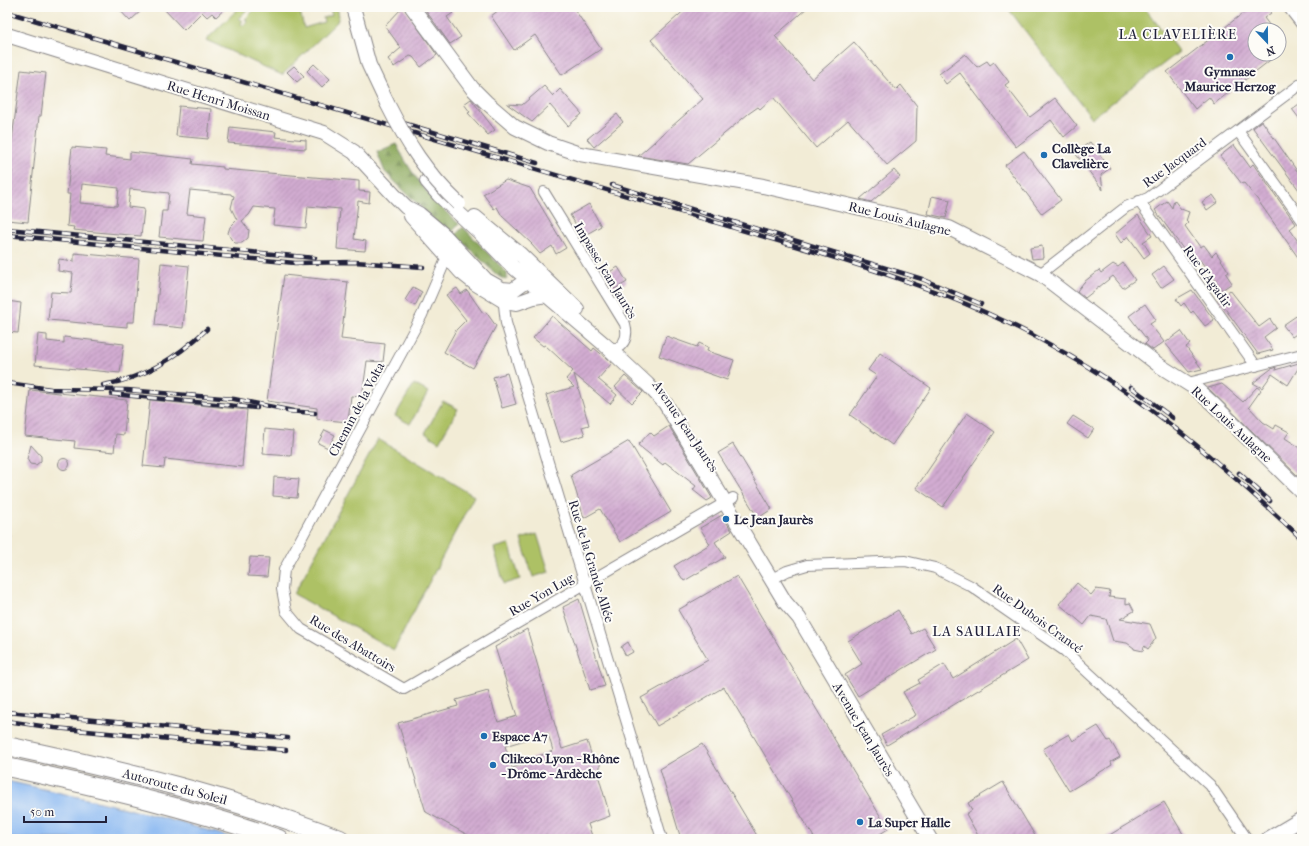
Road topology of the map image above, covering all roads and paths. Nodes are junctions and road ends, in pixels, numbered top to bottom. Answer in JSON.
{"nodes":[{"id":1,"x":344,"y":7,"type":"edge"},
{"id":2,"x":353,"y":7,"type":"edge"},
{"id":3,"x":412,"y":7,"type":"edge"},
{"id":4,"x":1288,"y":7,"type":"edge"},
{"id":5,"x":1302,"y":25,"type":"edge"},
{"id":6,"x":7,"y":35,"type":"edge"},
{"id":7,"x":1302,"y":83,"type":"edge"},
{"id":8,"x":383,"y":102,"type":"junction"},
{"id":9,"x":1238,"y":131,"type":"junction"},
{"id":10,"x":544,"y":192,"type":"dead end"},
{"id":11,"x":1139,"y":201,"type":"junction"},
{"id":12,"x":406,"y":207,"type":"junction"},
{"id":13,"x":1302,"y":220,"type":"edge"},
{"id":14,"x":447,"y":257,"type":"junction"},
{"id":15,"x":480,"y":273,"type":"junction"},
{"id":16,"x":1040,"y":274,"type":"junction"},
{"id":17,"x":537,"y":285,"type":"junction"},
{"id":18,"x":503,"y":295,"type":"junction"},
{"id":19,"x":604,"y":344,"type":"junction"},
{"id":20,"x":620,"y":347,"type":"junction"},
{"id":21,"x":1302,"y":354,"type":"edge"},
{"id":22,"x":1256,"y":366,"type":"junction"},
{"id":23,"x":1188,"y":383,"type":"junction"},
{"id":24,"x":1302,"y":492,"type":"edge"},
{"id":25,"x":729,"y":500,"type":"junction"},
{"id":26,"x":284,"y":570,"type":"joint"},
{"id":27,"x":775,"y":577,"type":"junction"},
{"id":28,"x":585,"y":584,"type":"junction"},
{"id":29,"x":404,"y":689,"type":"joint"},
{"id":30,"x":7,"y":746,"type":"edge"},
{"id":31,"x":7,"y":767,"type":"edge"},
{"id":32,"x":1302,"y":819,"type":"edge"},
{"id":33,"x":279,"y":839,"type":"edge"},
{"id":34,"x":340,"y":839,"type":"edge"},
{"id":35,"x":662,"y":839,"type":"edge"},
{"id":36,"x":930,"y":839,"type":"edge"},
{"id":37,"x":1247,"y":839,"type":"edge"},
{"id":38,"x":1268,"y":839,"type":"edge"}],
"edges":[{"from":1,"to":8,"type":"street"},
{"from":2,"to":8,"type":"street"},
{"from":3,"to":16,"type":"street","name":"Rue Louis Aulagne"},
{"from":4,"to":5,"type":"street"},
{"from":6,"to":12,"type":"street","name":"Rue Henri Moissan"},
{"from":7,"to":9,"type":"street","name":"Rue Jacquard"},
{"from":8,"to":17,"type":"street","name":"Avenue Jean Jaurès"},
{"from":9,"to":11,"type":"street","name":"Rue Jacquard"},
{"from":9,"to":13,"type":"street"},
{"from":10,"to":20,"type":"street","name":"Impasse Jean Jaurès"},
{"from":11,"to":16,"type":"street","name":"Rue Jacquard"},
{"from":11,"to":22,"type":"street","name":"Rue d'Agadir"},
{"from":12,"to":14,"type":"street","name":"Rue Henri Moissan"},
{"from":12,"to":15,"type":"street","name":"Rue Henri Moissan"},
{"from":14,"to":15,"type":"street","name":"Rue Henri Moissan"},
{"from":14,"to":18,"type":"street","name":"Rue Henri Moissan"},
{"from":14,"to":26,"type":"street","name":"Chemin de la Volta"},
{"from":15,"to":18,"type":"street","name":"Rue Henri Moissan"},
{"from":16,"to":23,"type":"street","name":"Rue Louis Aulagne"},
{"from":17,"to":18,"type":"street"},
{"from":17,"to":19,"type":"street","name":"Avenue Jean Jaurès"},
{"from":17,"to":20,"type":"street","name":"Avenue Jean Jaurès"},
{"from":18,"to":28,"type":"street","name":"Rue de la Grande Allée"},
{"from":19,"to":20,"type":"street"},
{"from":19,"to":25,"type":"street","name":"Avenue Jean Jaurès"},
{"from":20,"to":25,"type":"street","name":"Avenue Jean Jaurès"},
{"from":21,"to":22,"type":"street"},
{"from":22,"to":23,"type":"street"},
{"from":23,"to":24,"type":"street","name":"Rue Louis Aulagne"},
{"from":25,"to":27,"type":"street","name":"Avenue Jean Jaurès"},
{"from":25,"to":28,"type":"street","name":"Rue Yon Lug"},
{"from":26,"to":29,"type":"street","name":"Rue des Abattoirs"},
{"from":27,"to":36,"type":"street","name":"Avenue Jean Jaurès"},
{"from":27,"to":37,"type":"street","name":"Rue Dubois Crancé"},
{"from":28,"to":29,"type":"street","name":"Rue Yon Lug"},
{"from":28,"to":35,"type":"street","name":"Rue de la Grande Allée"},
{"from":30,"to":34,"type":"highway","name":"Autoroute du Soleil"},
{"from":31,"to":33,"type":"highway","name":"Autoroute du Soleil"},
{"from":32,"to":38,"type":"street"}]}
